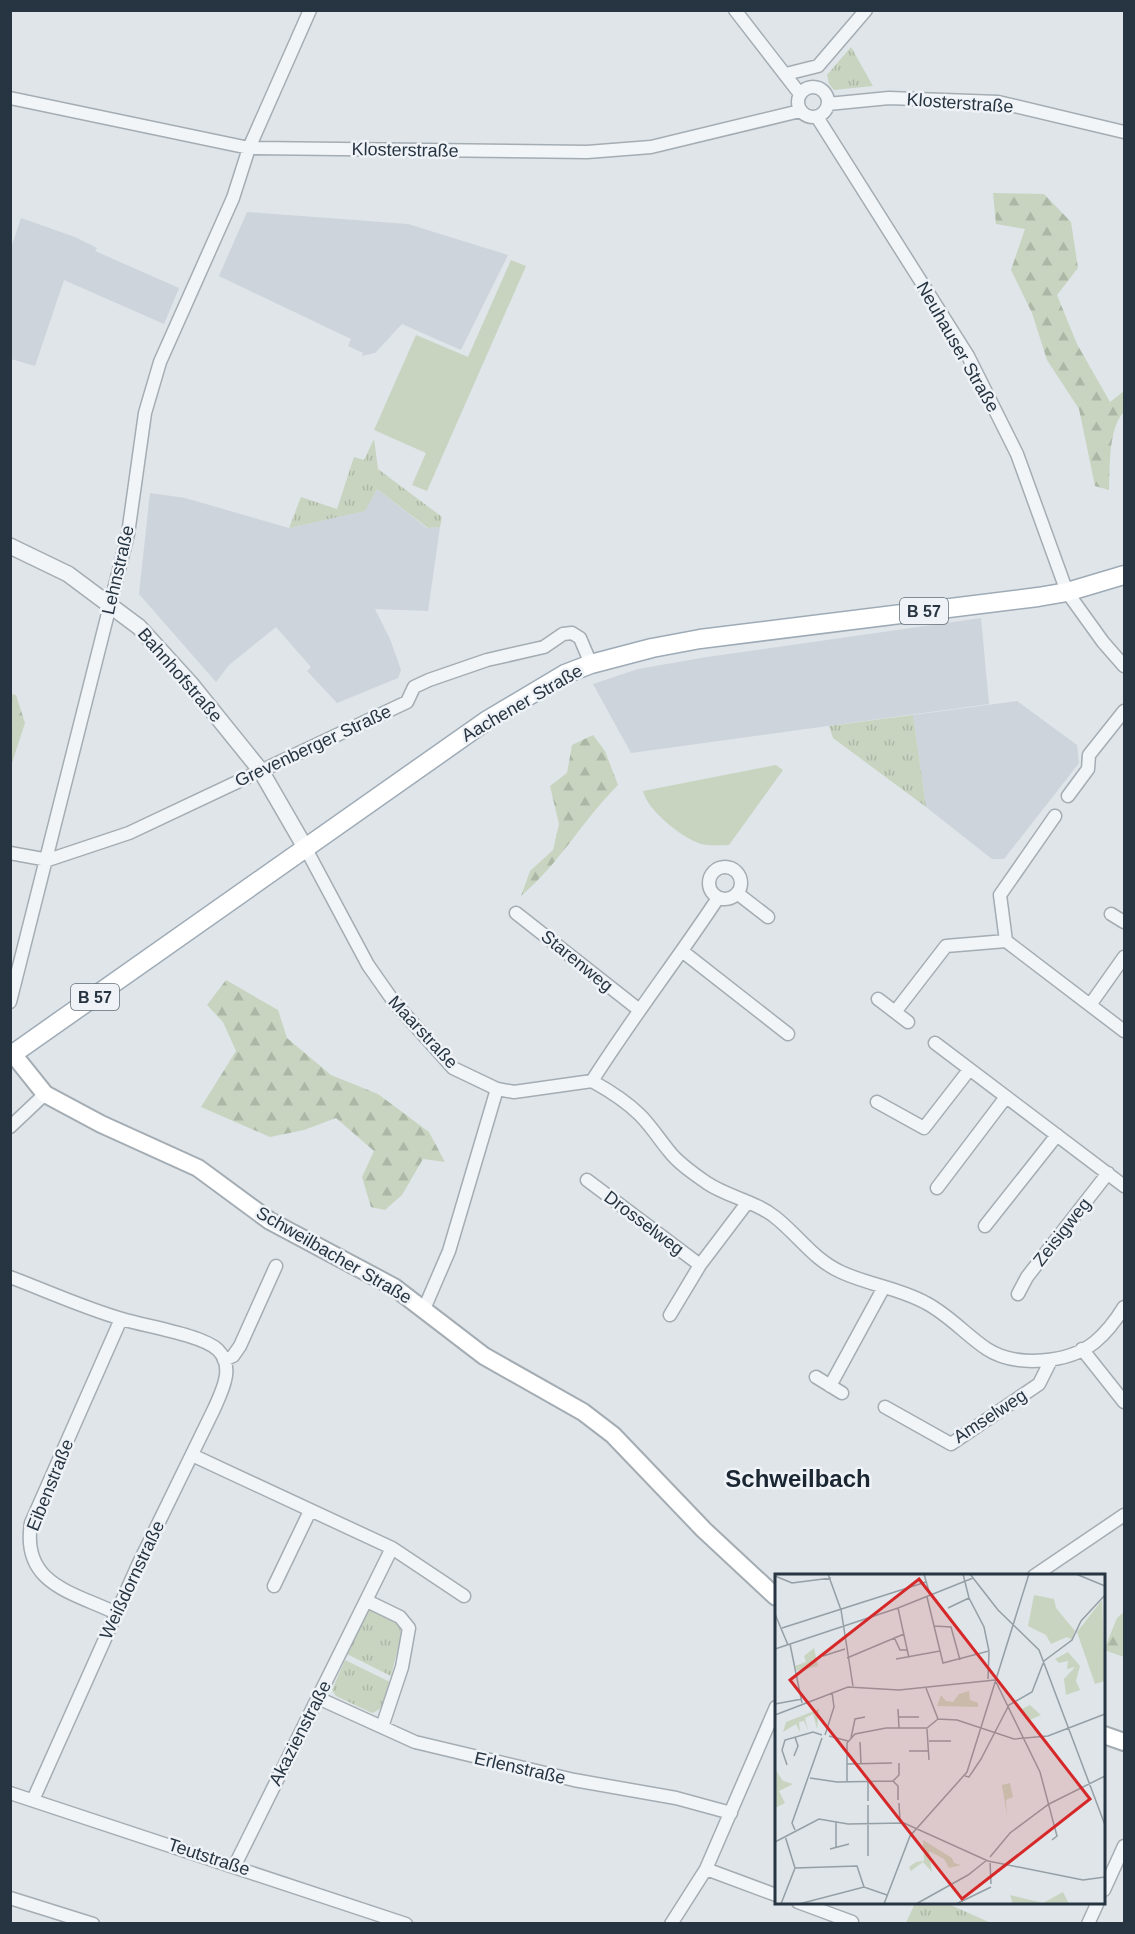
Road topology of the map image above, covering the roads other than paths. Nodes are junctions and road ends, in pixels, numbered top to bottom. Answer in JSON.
{"nodes":[{"id":1,"x":310,"y":10,"type":"edge"},
{"id":2,"x":735,"y":10,"type":"edge"},
{"id":3,"x":866,"y":10,"type":"edge"},
{"id":4,"x":818,"y":66,"type":"junction"},
{"id":5,"x":786,"y":74,"type":"junction"},
{"id":6,"x":814,"y":87,"type":"junction"},
{"id":7,"x":800,"y":94,"type":"junction"},
{"id":8,"x":10,"y":98,"type":"edge"},
{"id":9,"x":828,"y":105,"type":"junction"},
{"id":10,"x":800,"y":111,"type":"junction"},
{"id":11,"x":817,"y":117,"type":"junction"},
{"id":12,"x":1125,"y":132,"type":"edge"},
{"id":13,"x":249,"y":148,"type":"junction"},
{"id":14,"x":10,"y":546,"type":"edge"},
{"id":15,"x":1125,"y":575,"type":"edge"},
{"id":16,"x":1067,"y":592,"type":"junction"},
{"id":17,"x":111,"y":604,"type":"junction"},
{"id":18,"x":591,"y":664,"type":"junction"},
{"id":19,"x":1125,"y":666,"type":"edge"},
{"id":20,"x":1125,"y":711,"type":"edge"},
{"id":21,"x":261,"y":771,"type":"junction"},
{"id":22,"x":1068,"y":796,"type":"dead end"},
{"id":23,"x":1055,"y":816,"type":"dead end"},
{"id":24,"x":306,"y":849,"type":"junction"},
{"id":25,"x":10,"y":853,"type":"edge"},
{"id":26,"x":48,"y":860,"type":"junction"},
{"id":27,"x":737,"y":893,"type":"junction"},
{"id":28,"x":718,"y":898,"type":"junction"},
{"id":29,"x":516,"y":913,"type":"dead end"},
{"id":30,"x":1111,"y":914,"type":"dead end"},
{"id":31,"x":768,"y":916,"type":"dead end"},
{"id":32,"x":1125,"y":922,"type":"edge"},
{"id":33,"x":1006,"y":941,"type":"junction"},
{"id":34,"x":682,"y":951,"type":"junction"},
{"id":35,"x":1125,"y":957,"type":"edge"},
{"id":36,"x":878,"y":999,"type":"dead end"},
{"id":37,"x":10,"y":1002,"type":"edge"},
{"id":38,"x":1090,"y":1005,"type":"junction"},
{"id":39,"x":638,"y":1009,"type":"junction"},
{"id":40,"x":895,"y":1012,"type":"junction"},
{"id":41,"x":908,"y":1022,"type":"dead end"},
{"id":42,"x":1125,"y":1032,"type":"edge"},
{"id":43,"x":788,"y":1034,"type":"dead end"},
{"id":44,"x":935,"y":1043,"type":"dead end"},
{"id":45,"x":11,"y":1051,"type":"edge"},
{"id":46,"x":969,"y":1070,"type":"junction"},
{"id":47,"x":592,"y":1081,"type":"junction"},
{"id":48,"x":497,"y":1089,"type":"junction"},
{"id":49,"x":45,"y":1094,"type":"junction"},
{"id":50,"x":1006,"y":1097,"type":"junction"},
{"id":51,"x":877,"y":1102,"type":"dead end"},
{"id":52,"x":10,"y":1126,"type":"edge"},
{"id":53,"x":1057,"y":1135,"type":"junction"},
{"id":54,"x":1108,"y":1173,"type":"junction"},
{"id":55,"x":587,"y":1180,"type":"dead end"},
{"id":56,"x":1125,"y":1186,"type":"edge"},
{"id":57,"x":937,"y":1188,"type":"dead end"},
{"id":58,"x":747,"y":1203,"type":"junction"},
{"id":59,"x":985,"y":1226,"type":"dead end"},
{"id":60,"x":700,"y":1265,"type":"junction"},
{"id":61,"x":276,"y":1266,"type":"dead end"},
{"id":62,"x":10,"y":1277,"type":"edge"},
{"id":63,"x":884,"y":1287,"type":"junction"},
{"id":64,"x":1018,"y":1294,"type":"dead end"},
{"id":65,"x":1125,"y":1308,"type":"edge"},
{"id":66,"x":424,"y":1309,"type":"junction"},
{"id":67,"x":670,"y":1315,"type":"dead end"},
{"id":68,"x":121,"y":1319,"type":"junction"},
{"id":69,"x":1082,"y":1349,"type":"junction"},
{"id":70,"x":224,"y":1360,"type":"junction"},
{"id":71,"x":1051,"y":1360,"type":"junction"},
{"id":72,"x":816,"y":1377,"type":"dead end"},
{"id":73,"x":830,"y":1386,"type":"junction"},
{"id":74,"x":842,"y":1393,"type":"dead end"},
{"id":75,"x":1125,"y":1402,"type":"edge"},
{"id":76,"x":885,"y":1407,"type":"dead end"},
{"id":77,"x":192,"y":1455,"type":"junction"},
{"id":78,"x":310,"y":1511,"type":"junction"},
{"id":79,"x":1125,"y":1515,"type":"edge"},
{"id":80,"x":392,"y":1548,"type":"junction"},
{"id":81,"x":1036,"y":1574,"type":"edge"},
{"id":82,"x":274,"y":1586,"type":"dead end"},
{"id":83,"x":775,"y":1595,"type":"edge"},
{"id":84,"x":464,"y":1596,"type":"dead end"},
{"id":85,"x":367,"y":1601,"type":"junction"},
{"id":86,"x":116,"y":1612,"type":"junction"},
{"id":87,"x":318,"y":1698,"type":"junction"},
{"id":88,"x":775,"y":1712,"type":"edge"},
{"id":89,"x":382,"y":1727,"type":"junction"},
{"id":90,"x":1105,"y":1735,"type":"edge"},
{"id":91,"x":1125,"y":1742,"type":"edge"},
{"id":92,"x":10,"y":1793,"type":"edge"},
{"id":93,"x":33,"y":1800,"type":"junction"},
{"id":94,"x":731,"y":1813,"type":"junction"},
{"id":95,"x":1125,"y":1845,"type":"edge"},
{"id":96,"x":235,"y":1865,"type":"junction"},
{"id":97,"x":706,"y":1869,"type":"junction"},
{"id":98,"x":1105,"y":1888,"type":"edge"},
{"id":99,"x":775,"y":1894,"type":"edge"},
{"id":100,"x":10,"y":1898,"type":"edge"},
{"id":101,"x":803,"y":1904,"type":"edge"},
{"id":102,"x":1097,"y":1904,"type":"edge"},
{"id":103,"x":852,"y":1922,"type":"dead end"},
{"id":104,"x":93,"y":1923,"type":"edge"},
{"id":105,"x":406,"y":1923,"type":"edge"},
{"id":106,"x":671,"y":1923,"type":"edge"},
{"id":107,"x":1088,"y":1923,"type":"edge"}],
"edges":[{"from":1,"to":13,"type":"street","name":"Lehnstraße"},
{"from":2,"to":5,"type":"street"},
{"from":3,"to":4,"type":"street"},
{"from":4,"to":5,"type":"street"},
{"from":4,"to":6,"type":"street"},
{"from":5,"to":7,"type":"street"},
{"from":6,"to":7,"type":"street"},
{"from":6,"to":9,"type":"street"},
{"from":7,"to":10,"type":"street"},
{"from":8,"to":13,"type":"street","name":"Klosterstraße"},
{"from":9,"to":11,"type":"street"},
{"from":9,"to":12,"type":"street","name":"Klosterstraße"},
{"from":10,"to":11,"type":"street"},
{"from":10,"to":13,"type":"street","name":"Klosterstraße"},
{"from":11,"to":16,"type":"street","name":"Neuhauser Straße"},
{"from":13,"to":17,"type":"street","name":"Lehnstraße"},
{"from":14,"to":17,"type":"street","name":"Bahnhofstraße"},
{"from":15,"to":16,"type":"main road","name":"Aachener Straße","number":"B 57"},
{"from":16,"to":18,"type":"main road","name":"Aachener Straße","number":"B 57"},
{"from":16,"to":19,"type":"street","name":"Neuhauser Straße"},
{"from":17,"to":21,"type":"street","name":"Bahnhofstraße"},
{"from":17,"to":26,"type":"street","name":"Lehnstraße"},
{"from":18,"to":21,"type":"street","name":"Grevenberger Straße"},
{"from":18,"to":24,"type":"main road","name":"Aachener Straße","number":"B 57"},
{"from":20,"to":22,"type":"street"},
{"from":21,"to":24,"type":"street","name":"Bahnhofstraße"},
{"from":21,"to":26,"type":"street","name":"Grevenberger Straße"},
{"from":23,"to":33,"type":"street"},
{"from":24,"to":45,"type":"main road","name":"Aachener Straße","number":"B 57"},
{"from":24,"to":48,"type":"street","name":"Maarstraße"},
{"from":25,"to":26,"type":"street","name":"Grevenberger Straße"},
{"from":26,"to":37,"type":"street","name":"Lehnstraße"},
{"from":27,"to":28,"type":"street"},
{"from":27,"to":28,"type":"street"},
{"from":27,"to":31,"type":"street"},
{"from":28,"to":34,"type":"street"},
{"from":29,"to":39,"type":"street","name":"Starenweg"},
{"from":30,"to":32,"type":"street"},
{"from":33,"to":38,"type":"street"},
{"from":33,"to":40,"type":"street"},
{"from":34,"to":39,"type":"street"},
{"from":34,"to":43,"type":"street"},
{"from":35,"to":38,"type":"street"},
{"from":36,"to":40,"type":"street"},
{"from":38,"to":42,"type":"street"},
{"from":39,"to":47,"type":"street"},
{"from":40,"to":41,"type":"street"},
{"from":44,"to":46,"type":"street"},
{"from":45,"to":49,"type":"main road","name":"Schweilbacher Straße"},
{"from":46,"to":50,"type":"street"},
{"from":46,"to":51,"type":"street"},
{"from":47,"to":48,"type":"street"},
{"from":47,"to":58,"type":"street"},
{"from":48,"to":66,"type":"street"},
{"from":49,"to":52,"type":"street"},
{"from":49,"to":66,"type":"main road","name":"Schweilbacher Straße"},
{"from":50,"to":53,"type":"street"},
{"from":50,"to":57,"type":"street"},
{"from":53,"to":54,"type":"street"},
{"from":53,"to":59,"type":"street"},
{"from":54,"to":56,"type":"street"},
{"from":54,"to":64,"type":"street","name":"Zeisigweg"},
{"from":55,"to":60,"type":"street","name":"Drosselweg"},
{"from":58,"to":60,"type":"street","name":"Drosselweg"},
{"from":58,"to":63,"type":"street"},
{"from":60,"to":67,"type":"street","name":"Drosselweg"},
{"from":61,"to":70,"type":"street"},
{"from":62,"to":68,"type":"street"},
{"from":63,"to":71,"type":"street"},
{"from":63,"to":73,"type":"street"},
{"from":65,"to":69,"type":"street"},
{"from":66,"to":83,"type":"main road","name":"Schweilbacher Straße"},
{"from":68,"to":70,"type":"street"},
{"from":68,"to":86,"type":"street","name":"Eibenstraße"},
{"from":69,"to":71,"type":"street"},
{"from":69,"to":75,"type":"street"},
{"from":70,"to":77,"type":"street","name":"Weißdornstraße"},
{"from":71,"to":76,"type":"street","name":"Amselweg"},
{"from":72,"to":73,"type":"street"},
{"from":73,"to":74,"type":"street"},
{"from":77,"to":78,"type":"street"},
{"from":77,"to":86,"type":"street","name":"Weißdornstraße"},
{"from":78,"to":80,"type":"street"},
{"from":78,"to":82,"type":"street"},
{"from":79,"to":81,"type":"street"},
{"from":80,"to":84,"type":"street"},
{"from":80,"to":85,"type":"street","name":"Akazienstraße"},
{"from":85,"to":87,"type":"street","name":"Akazienstraße"},
{"from":85,"to":89,"type":"street"},
{"from":86,"to":93,"type":"street","name":"Weißdornstraße"},
{"from":87,"to":89,"type":"street","name":"Erlenstraße"},
{"from":87,"to":96,"type":"street","name":"Akazienstraße"},
{"from":88,"to":94,"type":"street"},
{"from":89,"to":94,"type":"street","name":"Erlenstraße"},
{"from":90,"to":91,"type":"main road"},
{"from":92,"to":93,"type":"street","name":"Teutstraße"},
{"from":93,"to":96,"type":"street","name":"Teutstraße"},
{"from":94,"to":97,"type":"street"},
{"from":95,"to":98,"type":"street"},
{"from":96,"to":105,"type":"street","name":"Teutstraße"},
{"from":97,"to":99,"type":"street"},
{"from":97,"to":106,"type":"street"},
{"from":100,"to":104,"type":"street"},
{"from":101,"to":103,"type":"street"},
{"from":102,"to":107,"type":"street"}]}
